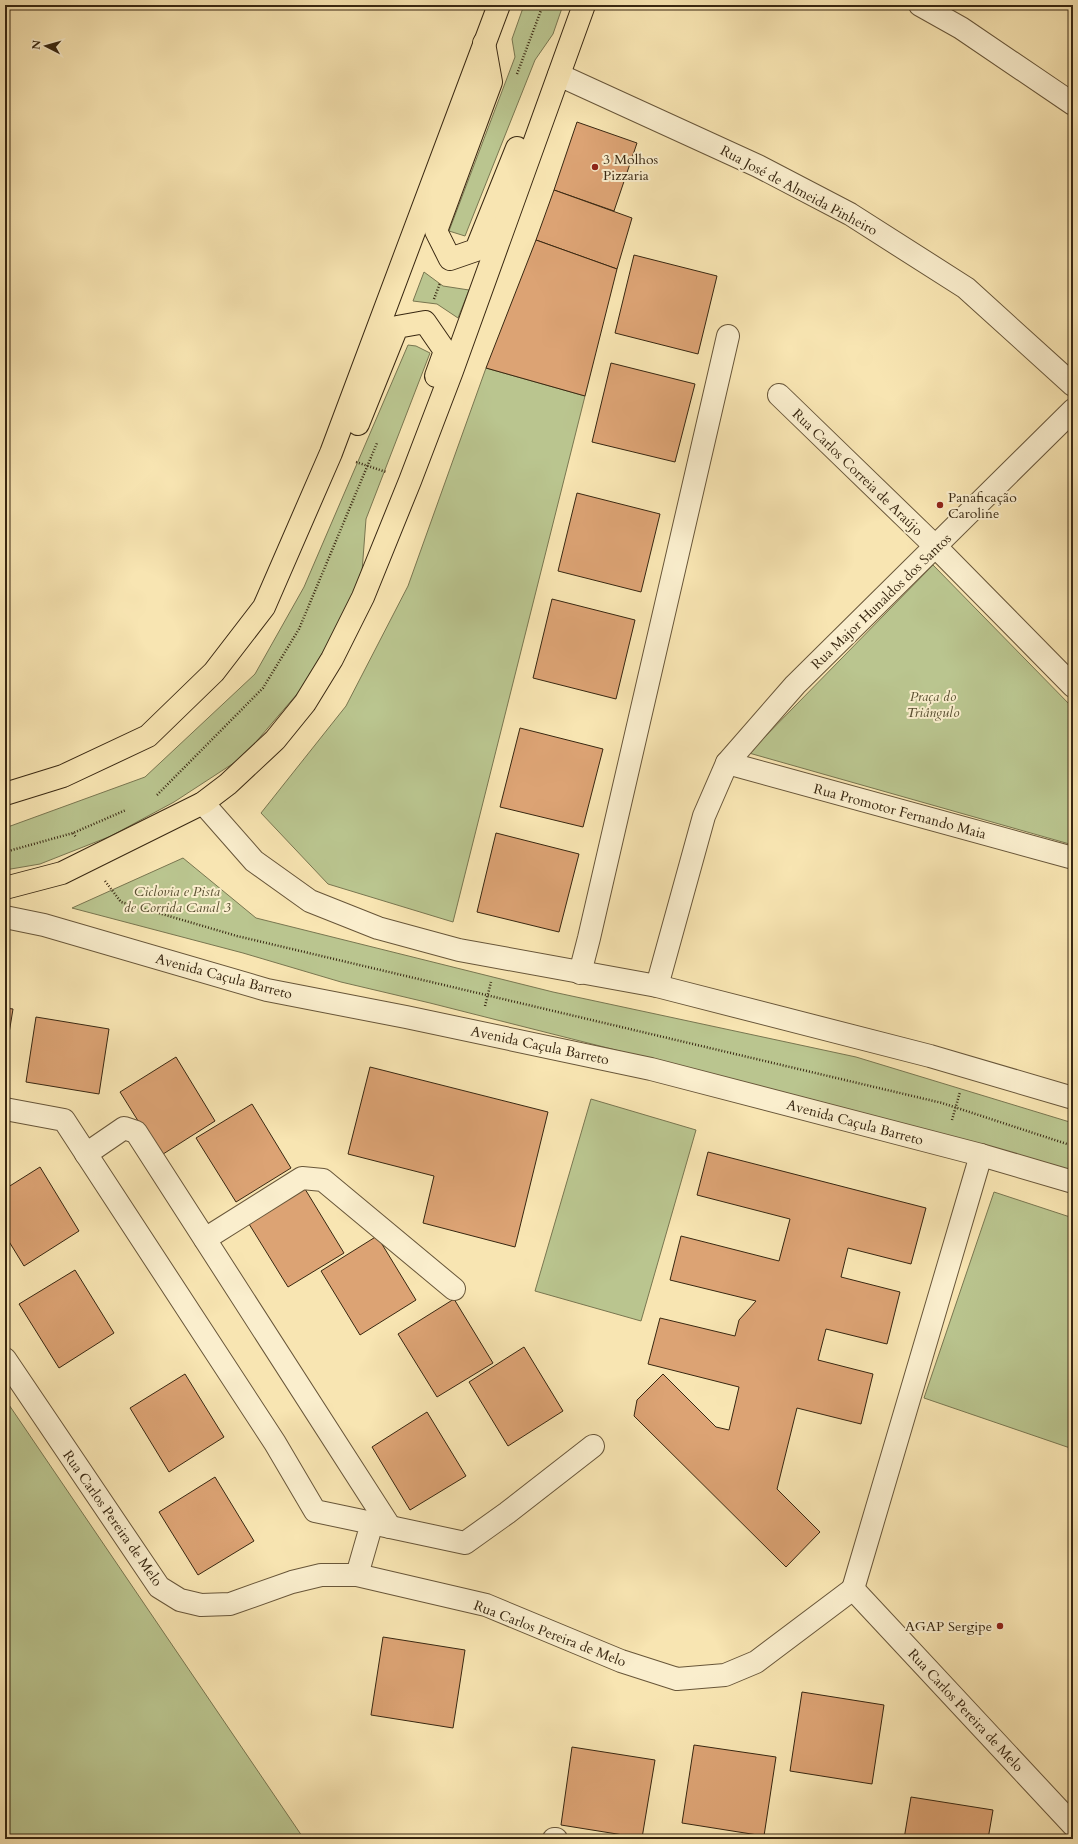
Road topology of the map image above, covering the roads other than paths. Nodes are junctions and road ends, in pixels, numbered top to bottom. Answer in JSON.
{"nodes":[{"id":1,"x":499,"y":5,"type":"edge"},
{"id":2,"x":584,"y":5,"type":"edge"},
{"id":3,"x":920,"y":5,"type":"edge"},
{"id":4,"x":484,"y":43,"type":"junction"},
{"id":5,"x":559,"y":75,"type":"junction"},
{"id":6,"x":1073,"y":104,"type":"edge"},
{"id":7,"x":728,"y":336,"type":"dead end"},
{"id":8,"x":1073,"y":385,"type":"edge"},
{"id":9,"x":779,"y":395,"type":"dead end"},
{"id":10,"x":1073,"y":410,"type":"edge"},
{"id":11,"x":304,"y":518,"type":"junction"},
{"id":12,"x":392,"y":524,"type":"junction"},
{"id":13,"x":936,"y":547,"type":"junction"},
{"id":14,"x":1073,"y":686,"type":"edge"},
{"id":15,"x":727,"y":763,"type":"junction"},
{"id":16,"x":5,"y":794,"type":"edge"},
{"id":17,"x":203,"y":803,"type":"junction"},
{"id":18,"x":1073,"y":858,"type":"edge"},
{"id":19,"x":5,"y":888,"type":"edge"},
{"id":20,"x":5,"y":917,"type":"edge"},
{"id":21,"x":580,"y":972,"type":"junction"},
{"id":22,"x":657,"y":986,"type":"junction"},
{"id":23,"x":1073,"y":1098,"type":"edge"},
{"id":24,"x":5,"y":1109,"type":"edge"},
{"id":25,"x":86,"y":1154,"type":"junction"},
{"id":26,"x":981,"y":1155,"type":"junction"},
{"id":27,"x":1073,"y":1182,"type":"edge"},
{"id":28,"x":205,"y":1239,"type":"junction"},
{"id":29,"x":454,"y":1289,"type":"dead end"},
{"id":30,"x":5,"y":1359,"type":"edge"},
{"id":31,"x":593,"y":1446,"type":"dead end"},
{"id":32,"x":381,"y":1525,"type":"junction"},
{"id":33,"x":357,"y":1575,"type":"junction"},
{"id":34,"x":853,"y":1589,"type":"junction"},
{"id":35,"x":1073,"y":1825,"type":"edge"}],
"edges":[{"from":1,"to":4,"type":"main road"},
{"from":2,"to":5,"type":"main road"},
{"from":3,"to":6,"type":"street"},
{"from":4,"to":5,"type":"main road"},
{"from":4,"to":11,"type":"main road"},
{"from":5,"to":8,"type":"street","name":"Rua José de Almeida Pinheiro"},
{"from":5,"to":12,"type":"main road"},
{"from":7,"to":21,"type":"street"},
{"from":9,"to":13,"type":"street","name":"Rua Carlos Correia de Araújo"},
{"from":10,"to":13,"type":"street","name":"Rua Major Hunaldos dos Santos"},
{"from":11,"to":12,"type":"main road"},
{"from":11,"to":16,"type":"main road"},
{"from":12,"to":17,"type":"main road"},
{"from":13,"to":14,"type":"street","name":"Rua Carlos Correia de Araújo"},
{"from":13,"to":15,"type":"street","name":"Rua Major Hunaldos dos Santos"},
{"from":15,"to":18,"type":"street","name":"Rua Promotor Fernando Maia"},
{"from":15,"to":22,"type":"street","name":"Rua Major Hunaldos dos Santos"},
{"from":17,"to":19,"type":"main road"},
{"from":17,"to":21,"type":"street"},
{"from":20,"to":26,"type":"street","name":"Avenida Caçula Barreto"},
{"from":21,"to":22,"type":"street"},
{"from":22,"to":23,"type":"street"},
{"from":24,"to":25,"type":"street"},
{"from":25,"to":28,"type":"street"},
{"from":25,"to":32,"type":"street"},
{"from":26,"to":27,"type":"street","name":"Avenida Caçula Barreto"},
{"from":26,"to":34,"type":"street"},
{"from":28,"to":29,"type":"street"},
{"from":28,"to":32,"type":"street"},
{"from":30,"to":33,"type":"street","name":"Rua Carlos Pereira de Melo"},
{"from":31,"to":32,"type":"street"},
{"from":32,"to":33,"type":"street"},
{"from":33,"to":34,"type":"street","name":"Rua Carlos Pereira de Melo"},
{"from":34,"to":35,"type":"street","name":"Rua Carlos Pereira de Melo"}]}
